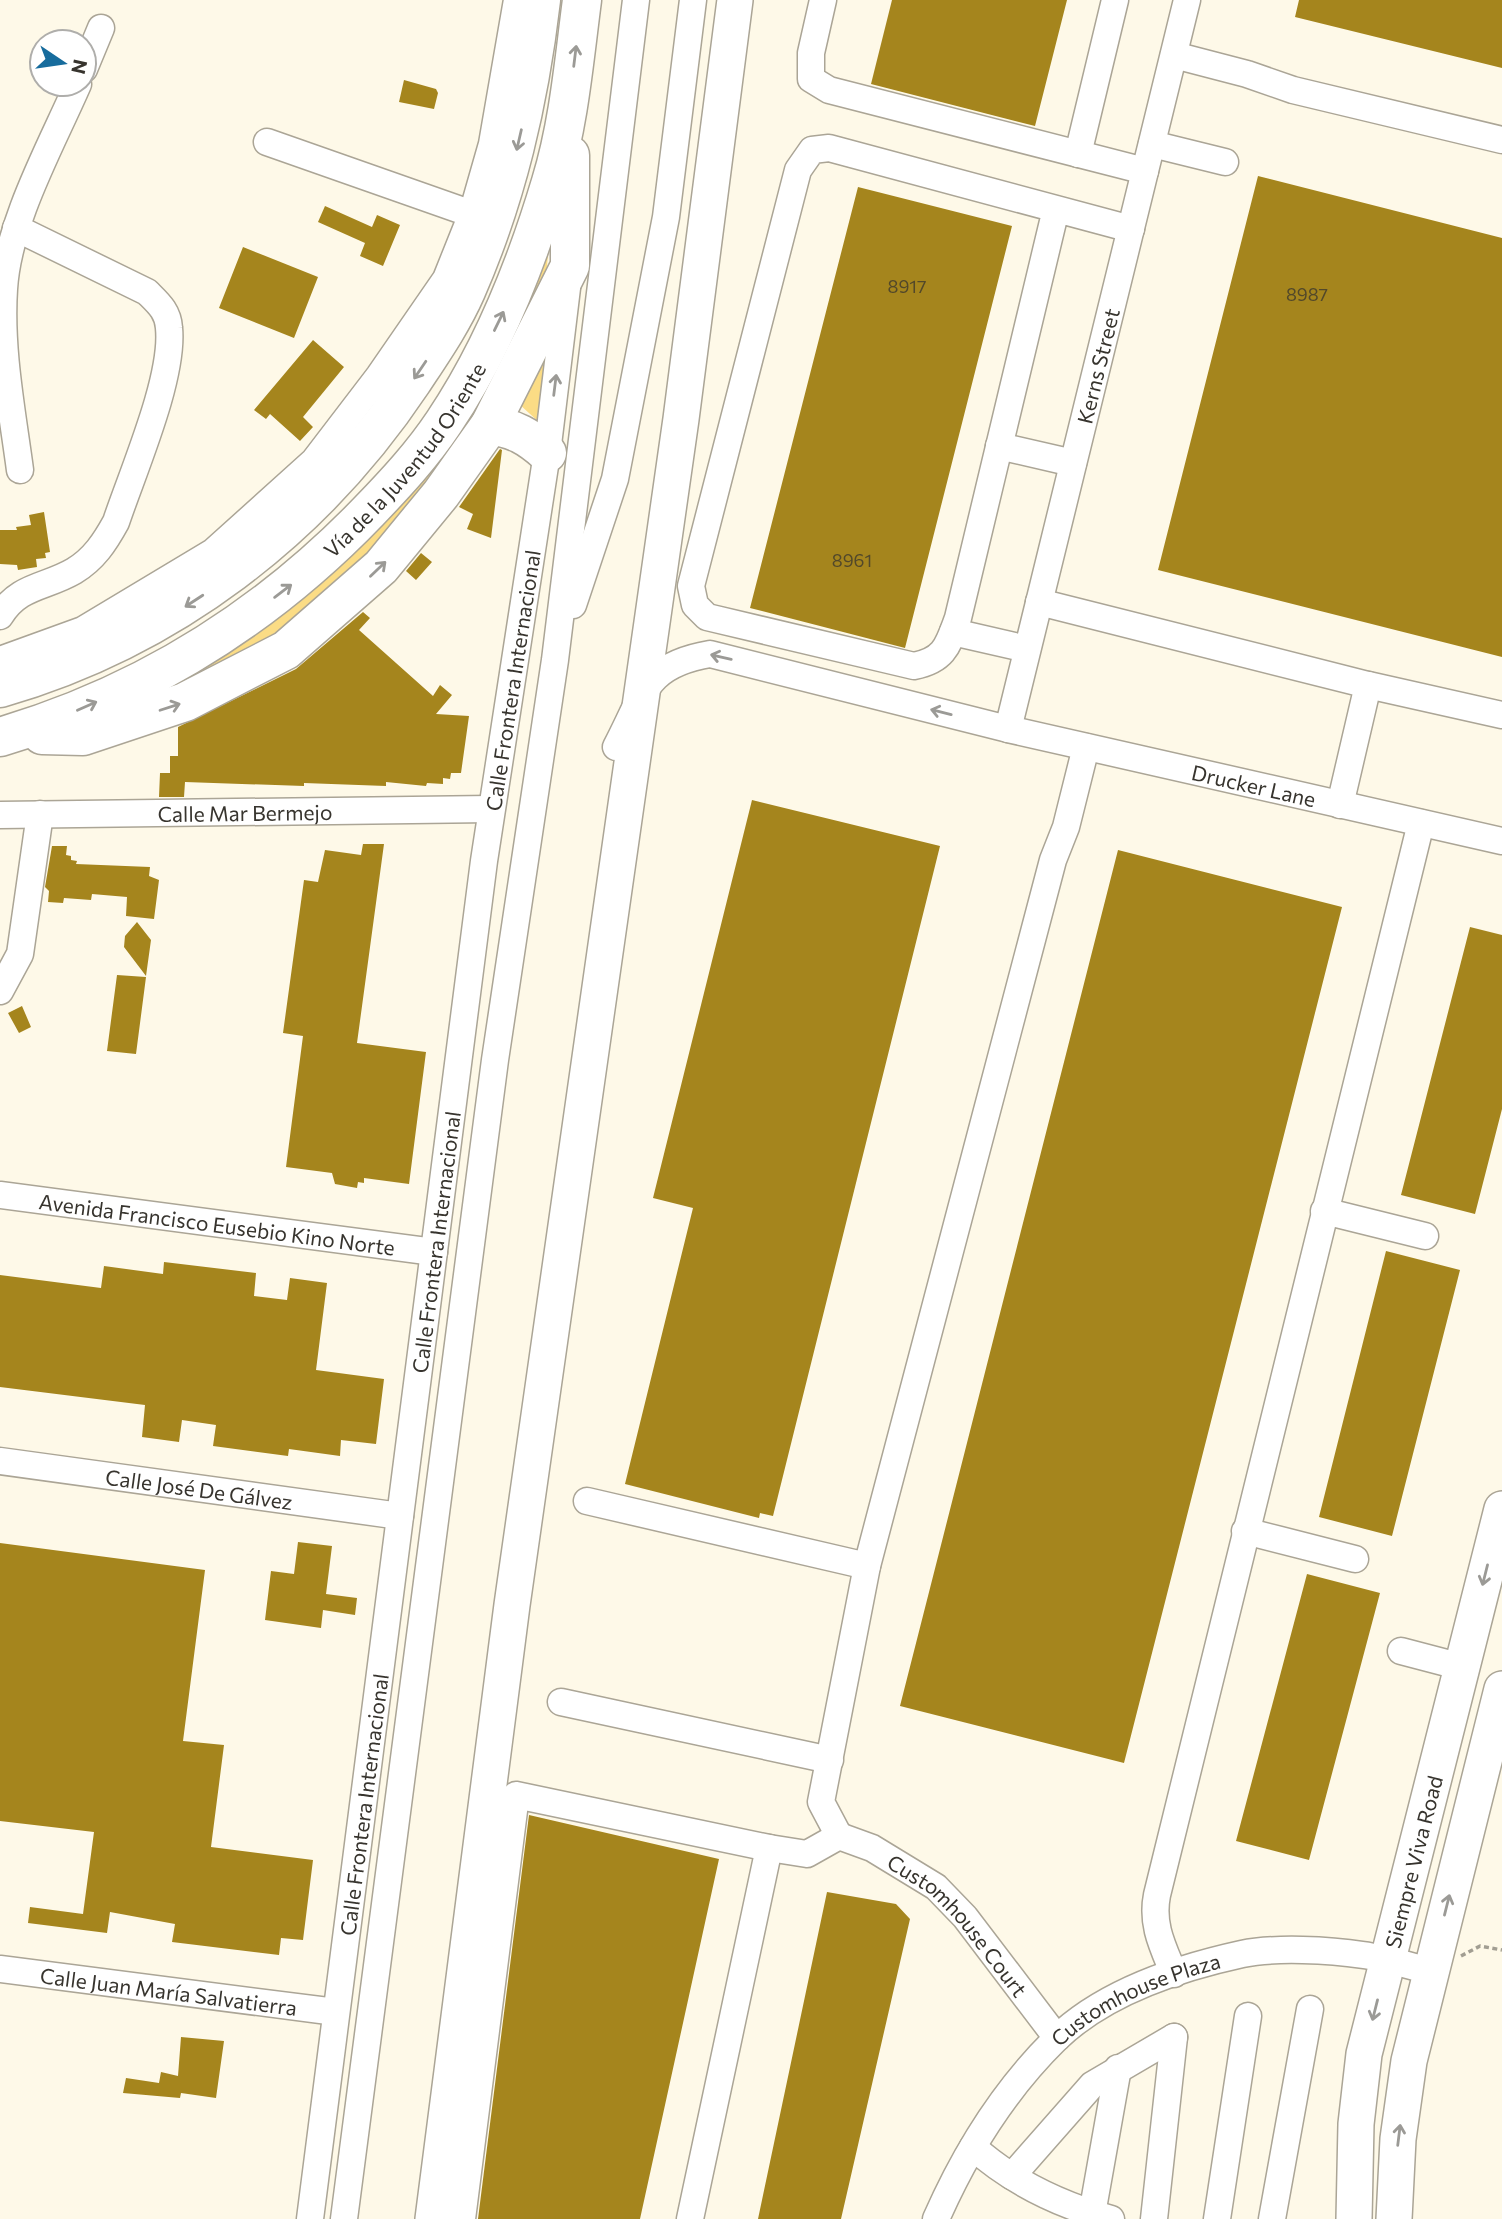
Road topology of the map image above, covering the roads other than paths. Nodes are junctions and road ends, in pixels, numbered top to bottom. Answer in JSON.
{"nodes":[{"id":1,"x":517,"y":0,"type":"edge"},
{"id":2,"x":541,"y":0,"type":"edge"},
{"id":3,"x":582,"y":0,"type":"edge"},
{"id":4,"x":636,"y":0,"type":"edge"},
{"id":5,"x":693,"y":0,"type":"edge"},
{"id":6,"x":715,"y":0,"type":"edge"},
{"id":7,"x":735,"y":0,"type":"edge"},
{"id":8,"x":822,"y":0,"type":"edge"},
{"id":9,"x":1115,"y":0,"type":"edge"},
{"id":10,"x":1187,"y":0,"type":"edge"},
{"id":11,"x":101,"y":28,"type":"dead end"},
{"id":12,"x":98,"y":35,"type":"edge"},
{"id":13,"x":1174,"y":55,"type":"junction"},
{"id":14,"x":72,"y":98,"type":"edge"},
{"id":15,"x":568,"y":110,"type":"junction"},
{"id":16,"x":1502,"y":140,"type":"edge"},
{"id":17,"x":267,"y":142,"type":"dead end"},
{"id":18,"x":1152,"y":144,"type":"junction"},
{"id":19,"x":1077,"y":154,"type":"junction"},
{"id":20,"x":1225,"y":162,"type":"dead end"},
{"id":21,"x":1145,"y":171,"type":"junction"},
{"id":22,"x":1056,"y":209,"type":"junction"},
{"id":23,"x":472,"y":214,"type":"junction"},
{"id":24,"x":16,"y":228,"type":"junction"},
{"id":25,"x":1131,"y":229,"type":"junction"},
{"id":26,"x":570,"y":266,"type":"junction"},
{"id":27,"x":490,"y":425,"type":"junction"},
{"id":28,"x":999,"y":446,"type":"junction"},
{"id":29,"x":547,"y":453,"type":"junction"},
{"id":30,"x":1073,"y":463,"type":"junction"},
{"id":31,"x":20,"y":470,"type":"dead end"},
{"id":32,"x":1039,"y":602,"type":"junction"},
{"id":33,"x":0,"y":616,"type":"edge"},
{"id":34,"x":953,"y":632,"type":"junction"},
{"id":35,"x":1027,"y":649,"type":"junction"},
{"id":36,"x":0,"y":660,"type":"edge"},
{"id":37,"x":555,"y":660,"type":"junction"},
{"id":38,"x":1368,"y":685,"type":"junction"},
{"id":39,"x":0,"y":688,"type":"edge"},
{"id":40,"x":641,"y":700,"type":"junction"},
{"id":41,"x":1502,"y":715,"type":"edge"},
{"id":42,"x":1007,"y":729,"type":"junction"},
{"id":43,"x":4,"y":735,"type":"edge"},
{"id":44,"x":616,"y":747,"type":"junction"},
{"id":45,"x":1086,"y":747,"type":"junction"},
{"id":46,"x":1340,"y":805,"type":"junction"},
{"id":47,"x":491,"y":809,"type":"junction"},
{"id":48,"x":40,"y":814,"type":"junction"},
{"id":49,"x":0,"y":815,"type":"edge"},
{"id":50,"x":1421,"y":823,"type":"junction"},
{"id":51,"x":1502,"y":841,"type":"edge"},
{"id":52,"x":0,"y":991,"type":"edge"},
{"id":53,"x":0,"y":1195,"type":"edge"},
{"id":54,"x":1324,"y":1211,"type":"junction"},
{"id":55,"x":1425,"y":1236,"type":"dead end"},
{"id":56,"x":434,"y":1252,"type":"junction"},
{"id":57,"x":0,"y":1461,"type":"edge"},
{"id":58,"x":587,"y":1501,"type":"dead end"},
{"id":59,"x":1502,"y":1509,"type":"edge"},
{"id":60,"x":400,"y":1516,"type":"junction"},
{"id":61,"x":1245,"y":1531,"type":"junction"},
{"id":62,"x":1355,"y":1559,"type":"dead end"},
{"id":63,"x":867,"y":1566,"type":"junction"},
{"id":64,"x":1401,"y":1651,"type":"dead end"},
{"id":65,"x":1462,"y":1667,"type":"junction"},
{"id":66,"x":1501,"y":1698,"type":"edge"},
{"id":67,"x":561,"y":1702,"type":"dead end"},
{"id":68,"x":830,"y":1760,"type":"junction"},
{"id":69,"x":839,"y":1836,"type":"junction"},
{"id":70,"x":769,"y":1848,"type":"junction"},
{"id":71,"x":1387,"y":1961,"type":"junction"},
{"id":72,"x":0,"y":1969,"type":"edge"},
{"id":73,"x":1431,"y":1971,"type":"junction"},
{"id":74,"x":1174,"y":1974,"type":"junction"},
{"id":75,"x":1310,"y":2009,"type":"dead end"},
{"id":76,"x":336,"y":2012,"type":"junction"},
{"id":77,"x":1248,"y":2016,"type":"dead end"},
{"id":78,"x":1057,"y":2038,"type":"junction"},
{"id":79,"x":1118,"y":2068,"type":"junction"},
{"id":80,"x":973,"y":2147,"type":"junction"},
{"id":81,"x":1012,"y":2176,"type":"junction"},
{"id":82,"x":1061,"y":2211,"type":"edge"},
{"id":83,"x":1102,"y":2216,"type":"edge"},
{"id":84,"x":310,"y":2219,"type":"edge"},
{"id":85,"x":344,"y":2219,"type":"edge"},
{"id":86,"x":416,"y":2219,"type":"edge"},
{"id":87,"x":433,"y":2219,"type":"edge"},
{"id":88,"x":462,"y":2219,"type":"edge"},
{"id":89,"x":690,"y":2219,"type":"edge"},
{"id":90,"x":936,"y":2219,"type":"edge"},
{"id":91,"x":1154,"y":2219,"type":"edge"},
{"id":92,"x":1217,"y":2219,"type":"edge"},
{"id":93,"x":1272,"y":2219,"type":"edge"},
{"id":94,"x":1354,"y":2219,"type":"edge"},
{"id":95,"x":1394,"y":2219,"type":"edge"}],
"edges":[{"from":1,"to":23,"type":"street"},
{"from":2,"to":39,"type":"highway","name":"Vía de la Juventud Oriente","one_way":true},
{"from":15,"to":3,"type":"highway","name":"Vía de la Juventud Oriente","one_way":true},
{"from":4,"to":37,"type":"street"},
{"from":5,"to":37,"type":"street"},
{"from":6,"to":44,"type":"main road"},
{"from":7,"to":40,"type":"main road"},
{"from":8,"to":19,"type":"street"},
{"from":9,"to":19,"type":"street"},
{"from":10,"to":13,"type":"street","name":"Kerns Street"},
{"from":11,"to":12,"type":"street"},
{"from":13,"to":16,"type":"street"},
{"from":13,"to":18,"type":"street","name":"Kerns Street"},
{"from":14,"to":24,"type":"street"},
{"from":15,"to":26,"type":"highway"},
{"from":43,"to":15,"type":"highway","name":"Vía de la Juventud Oriente","one_way":true},
{"from":17,"to":23,"type":"street"},
{"from":18,"to":20,"type":"street"},
{"from":18,"to":21,"type":"street","name":"Kerns Street"},
{"from":19,"to":21,"type":"street"},
{"from":21,"to":25,"type":"street","name":"Kerns Street"},
{"from":22,"to":25,"type":"street"},
{"from":22,"to":28,"type":"street"},
{"from":22,"to":34,"type":"street"},
{"from":23,"to":36,"type":"street"},
{"from":24,"to":31,"type":"street"},
{"from":24,"to":33,"type":"street"},
{"from":25,"to":30,"type":"street","name":"Kerns Street"},
{"from":26,"to":27,"type":"highway"},
{"from":29,"to":26,"type":"street","name":"Calle Frontera Internacional","one_way":true},
{"from":27,"to":29,"type":"highway"},
{"from":43,"to":27,"type":"highway","one_way":true},
{"from":28,"to":30,"type":"street"},
{"from":28,"to":34,"type":"street"},
{"from":29,"to":47,"type":"street","name":"Calle Frontera Internacional"},
{"from":30,"to":32,"type":"street","name":"Kerns Street"},
{"from":32,"to":35,"type":"street","name":"Kerns Street"},
{"from":32,"to":38,"type":"street"},
{"from":34,"to":35,"type":"street"},
{"from":35,"to":42,"type":"street","name":"Kerns Street"},
{"from":37,"to":85,"type":"street"},
{"from":38,"to":41,"type":"street"},
{"from":38,"to":46,"type":"street"},
{"from":42,"to":40,"type":"street","name":"Drucker Lane","one_way":true},
{"from":40,"to":44,"type":"street","name":"Drucker Lane"},
{"from":40,"to":87,"type":"main road"},
{"from":42,"to":45,"type":"street","name":"Drucker Lane"},
{"from":44,"to":86,"type":"main road"},
{"from":45,"to":46,"type":"street","name":"Drucker Lane"},
{"from":45,"to":63,"type":"street"},
{"from":46,"to":50,"type":"street","name":"Drucker Lane"},
{"from":47,"to":48,"type":"street","name":"Calle Mar Bermejo"},
{"from":47,"to":56,"type":"street","name":"Calle Frontera Internacional"},
{"from":48,"to":49,"type":"street","name":"Calle Mar Bermejo"},
{"from":48,"to":52,"type":"street"},
{"from":50,"to":51,"type":"street","name":"Drucker Lane"},
{"from":50,"to":54,"type":"street"},
{"from":53,"to":56,"type":"street","name":"Avenida Francisco Eusebio Kino Norte"},
{"from":54,"to":55,"type":"street"},
{"from":54,"to":61,"type":"street"},
{"from":56,"to":60,"type":"street","name":"Calle Frontera Internacional"},
{"from":57,"to":60,"type":"street","name":"Calle José De Gálvez"},
{"from":58,"to":63,"type":"street"},
{"from":59,"to":65,"type":"main road","name":"Siempre Viva Road","one_way":true},
{"from":60,"to":76,"type":"street","name":"Calle Frontera Internacional"},
{"from":61,"to":62,"type":"street"},
{"from":61,"to":74,"type":"street"},
{"from":63,"to":68,"type":"street"},
{"from":64,"to":65,"type":"street"},
{"from":65,"to":71,"type":"main road","name":"Siempre Viva Road"},
{"from":73,"to":66,"type":"main road","name":"Siempre Viva Road","one_way":true},
{"from":67,"to":68,"type":"street"},
{"from":68,"to":69,"type":"street"},
{"from":69,"to":70,"type":"street"},
{"from":69,"to":78,"type":"street","name":"Customhouse Court"},
{"from":70,"to":88,"type":"street"},
{"from":70,"to":89,"type":"street"},
{"from":71,"to":73,"type":"street","name":"Customhouse Plaza"},
{"from":71,"to":74,"type":"street","name":"Customhouse Plaza"},
{"from":71,"to":94,"type":"main road","name":"Siempre Viva Road","one_way":true},
{"from":72,"to":76,"type":"street","name":"Calle Juan María Salvatierra"},
{"from":95,"to":73,"type":"main road","name":"Siempre Viva Road","one_way":true},
{"from":74,"to":78,"type":"street","name":"Customhouse Plaza"},
{"from":75,"to":93,"type":"street"},
{"from":76,"to":84,"type":"street","name":"Calle Frontera Internacional"},
{"from":77,"to":92,"type":"street"},
{"from":78,"to":80,"type":"street","name":"Customhouse Plaza"},
{"from":79,"to":81,"type":"street"},
{"from":79,"to":83,"type":"street"},
{"from":79,"to":91,"type":"street"},
{"from":80,"to":81,"type":"street"},
{"from":80,"to":90,"type":"street","name":"Customhouse Plaza"},
{"from":81,"to":82,"type":"street"},
{"from":82,"to":83,"type":"street"}]}
